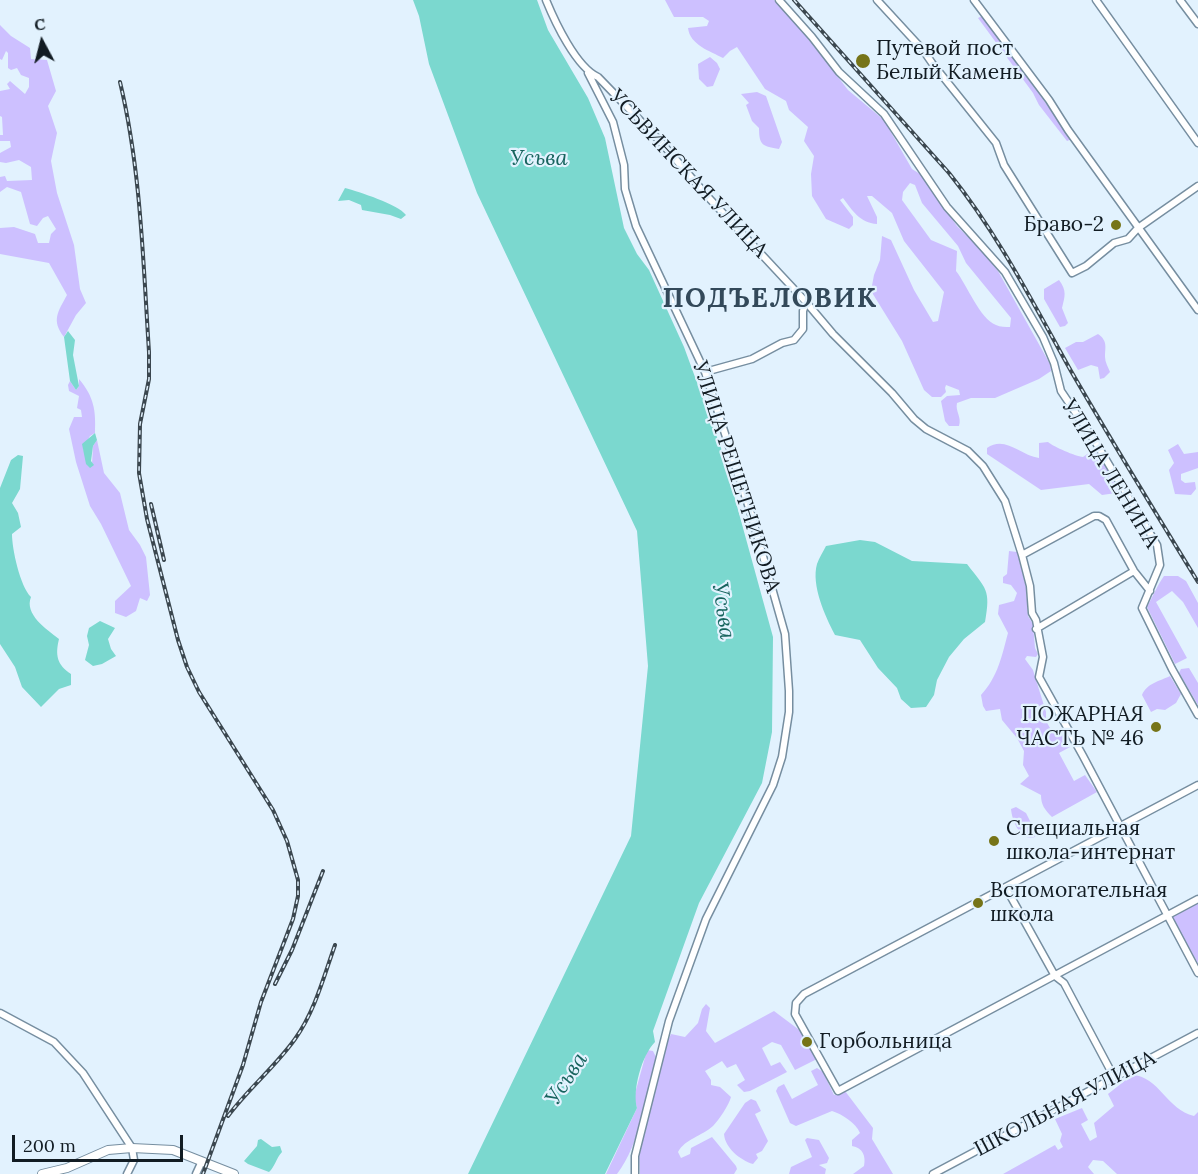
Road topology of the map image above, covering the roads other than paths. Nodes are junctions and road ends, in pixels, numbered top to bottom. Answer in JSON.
{"nodes":[{"id":1,"x":546,"y":0,"type":"edge"},
{"id":2,"x":778,"y":0,"type":"edge"},
{"id":3,"x":877,"y":0,"type":"edge"},
{"id":4,"x":974,"y":0,"type":"edge"},
{"id":5,"x":1096,"y":0,"type":"edge"},
{"id":6,"x":1180,"y":0,"type":"edge"},
{"id":7,"x":1198,"y":24,"type":"edge"},
{"id":8,"x":588,"y":72,"type":"junction"},
{"id":9,"x":1198,"y":143,"type":"edge"},
{"id":10,"x":1198,"y":186,"type":"edge"},
{"id":11,"x":1138,"y":228,"type":"junction"},
{"id":12,"x":807,"y":302,"type":"junction"},
{"id":13,"x":1198,"y":310,"type":"edge"},
{"id":14,"x":705,"y":372,"type":"junction"},
{"id":15,"x":1022,"y":555,"type":"junction"},
{"id":16,"x":1134,"y":571,"type":"junction"},
{"id":17,"x":1150,"y":591,"type":"junction"},
{"id":18,"x":1036,"y":629,"type":"junction"},
{"id":19,"x":1198,"y":715,"type":"edge"},
{"id":20,"x":1198,"y":785,"type":"edge"},
{"id":21,"x":1121,"y":826,"type":"junction"},
{"id":22,"x":1006,"y":888,"type":"junction"},
{"id":23,"x":1198,"y":899,"type":"edge"},
{"id":24,"x":1167,"y":916,"type":"junction"},
{"id":25,"x":1198,"y":973,"type":"edge"},
{"id":26,"x":1055,"y":976,"type":"junction"},
{"id":27,"x":0,"y":1013,"type":"edge"},
{"id":28,"x":1198,"y":1033,"type":"edge"},
{"id":29,"x":1114,"y":1077,"type":"junction"},
{"id":30,"x":132,"y":1148,"type":"junction"},
{"id":31,"x":202,"y":1161,"type":"junction"},
{"id":32,"x":64,"y":1171,"type":"edge"},
{"id":33,"x":42,"y":1174,"type":"edge"},
{"id":34,"x":127,"y":1174,"type":"edge"},
{"id":35,"x":196,"y":1174,"type":"edge"},
{"id":36,"x":234,"y":1174,"type":"edge"},
{"id":37,"x":635,"y":1174,"type":"edge"},
{"id":38,"x":933,"y":1174,"type":"edge"}],
"edges":[{"from":1,"to":8,"type":"street","name":"УСЬВИНСКАЯ УЛИЦА"},
{"from":2,"to":17,"type":"street","name":"УЛИЦА ЛЕНИНА"},
{"from":3,"to":11,"type":"street"},
{"from":4,"to":11,"type":"street"},
{"from":5,"to":9,"type":"street"},
{"from":6,"to":7,"type":"street"},
{"from":8,"to":12,"type":"street","name":"УСЬВИНСКАЯ УЛИЦА"},
{"from":8,"to":14,"type":"street","name":"УЛИЦА РЕШЕТНИКОВА"},
{"from":10,"to":11,"type":"street"},
{"from":11,"to":13,"type":"street"},
{"from":12,"to":14,"type":"street"},
{"from":12,"to":15,"type":"street","name":"УСЬВИНСКАЯ УЛИЦА"},
{"from":14,"to":37,"type":"street","name":"УЛИЦА РЕШЕТНИКОВА"},
{"from":15,"to":16,"type":"street","name":"УЛИЦА ЛЕНИНА"},
{"from":15,"to":18,"type":"street","name":"УСЬВИНСКАЯ УЛИЦА"},
{"from":16,"to":17,"type":"street","name":"УЛИЦА ЛЕНИНА"},
{"from":16,"to":18,"type":"street"},
{"from":17,"to":19,"type":"street","name":"УЛИЦА ЛЕНИНА"},
{"from":18,"to":21,"type":"street","name":"УСЬВИНСКАЯ УЛИЦА"},
{"from":20,"to":21,"type":"street"},
{"from":21,"to":22,"type":"street"},
{"from":21,"to":24,"type":"street","name":"УСЬВИНСКАЯ УЛИЦА"},
{"from":22,"to":26,"type":"street"},
{"from":22,"to":26,"type":"street"},
{"from":23,"to":24,"type":"street"},
{"from":24,"to":25,"type":"street","name":"УСЬВИНСКАЯ УЛИЦА"},
{"from":24,"to":26,"type":"street"},
{"from":26,"to":29,"type":"street"},
{"from":27,"to":30,"type":"street"},
{"from":28,"to":29,"type":"street","name":"ШКОЛЬНАЯ УЛИЦА"},
{"from":29,"to":38,"type":"street","name":"ШКОЛЬНАЯ УЛИЦА"},
{"from":30,"to":31,"type":"main road"},
{"from":30,"to":32,"type":"main road"},
{"from":30,"to":34,"type":"street"},
{"from":31,"to":35,"type":"street"},
{"from":31,"to":36,"type":"main road"},
{"from":32,"to":33,"type":"main road"}]}
